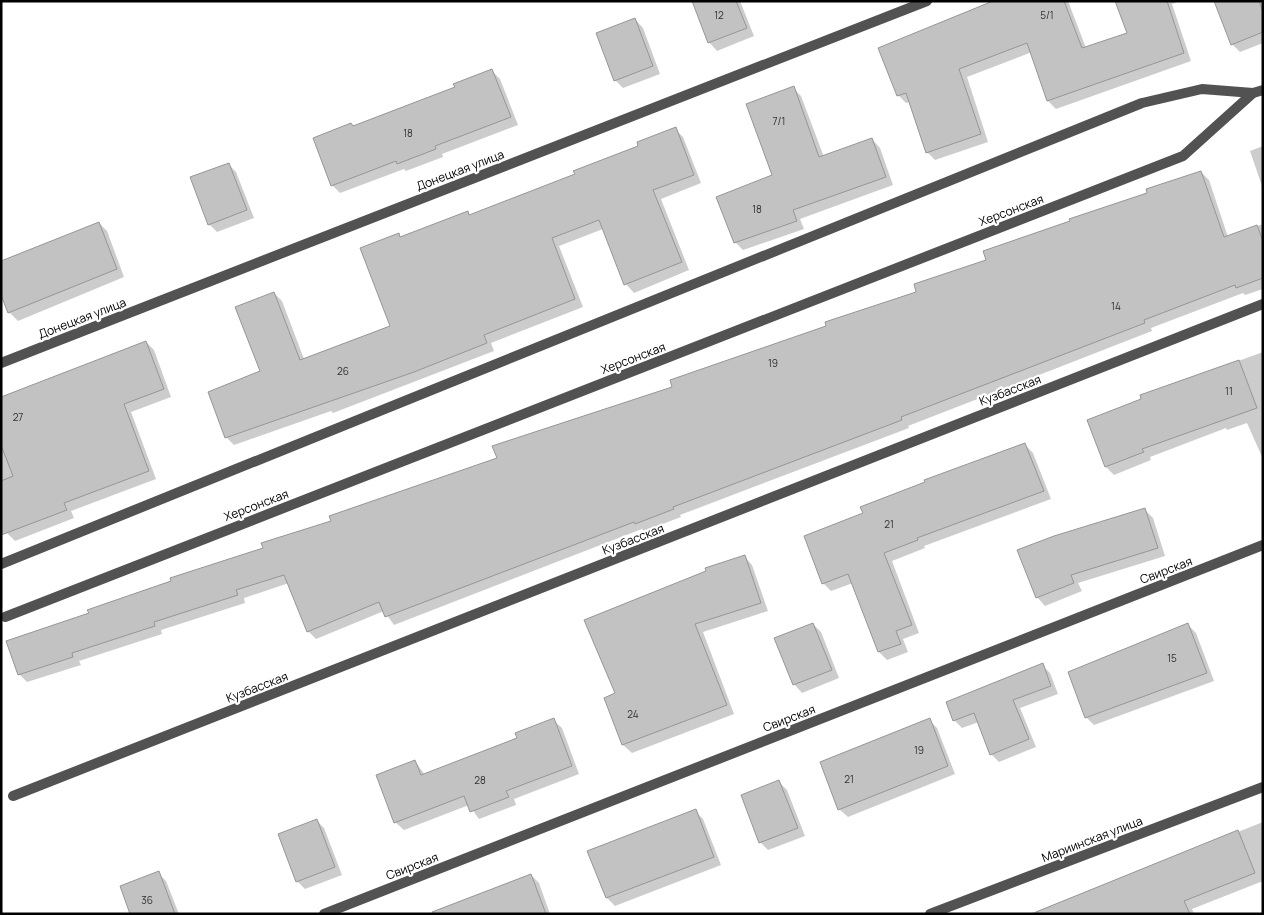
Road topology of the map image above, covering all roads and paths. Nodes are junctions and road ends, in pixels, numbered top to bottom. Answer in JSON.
{"nodes":[{"id":1,"x":927,"y":1,"type":"edge"},
{"id":2,"x":1258,"y":92,"type":"edge"},
{"id":3,"x":1263,"y":304,"type":"edge"},
{"id":4,"x":1,"y":363,"type":"edge"},
{"id":5,"x":1263,"y":545,"type":"edge"},
{"id":6,"x":1,"y":564,"type":"edge"},
{"id":7,"x":5,"y":617,"type":"dead end"},
{"id":8,"x":1263,"y":787,"type":"edge"},
{"id":9,"x":13,"y":796,"type":"dead end"},
{"id":10,"x":324,"y":914,"type":"edge"},
{"id":11,"x":930,"y":914,"type":"edge"}],
"edges":[{"from":1,"to":4,"type":"street","name":"Донецкая улица"},
{"from":2,"to":6,"type":"street","name":"Херсонская"},
{"from":2,"to":7,"type":"street","name":"Херсонская"},
{"from":3,"to":9,"type":"street","name":"Кузбасская"},
{"from":5,"to":10,"type":"street","name":"Свирская"},
{"from":8,"to":11,"type":"street","name":"Мариинская улица"}]}
